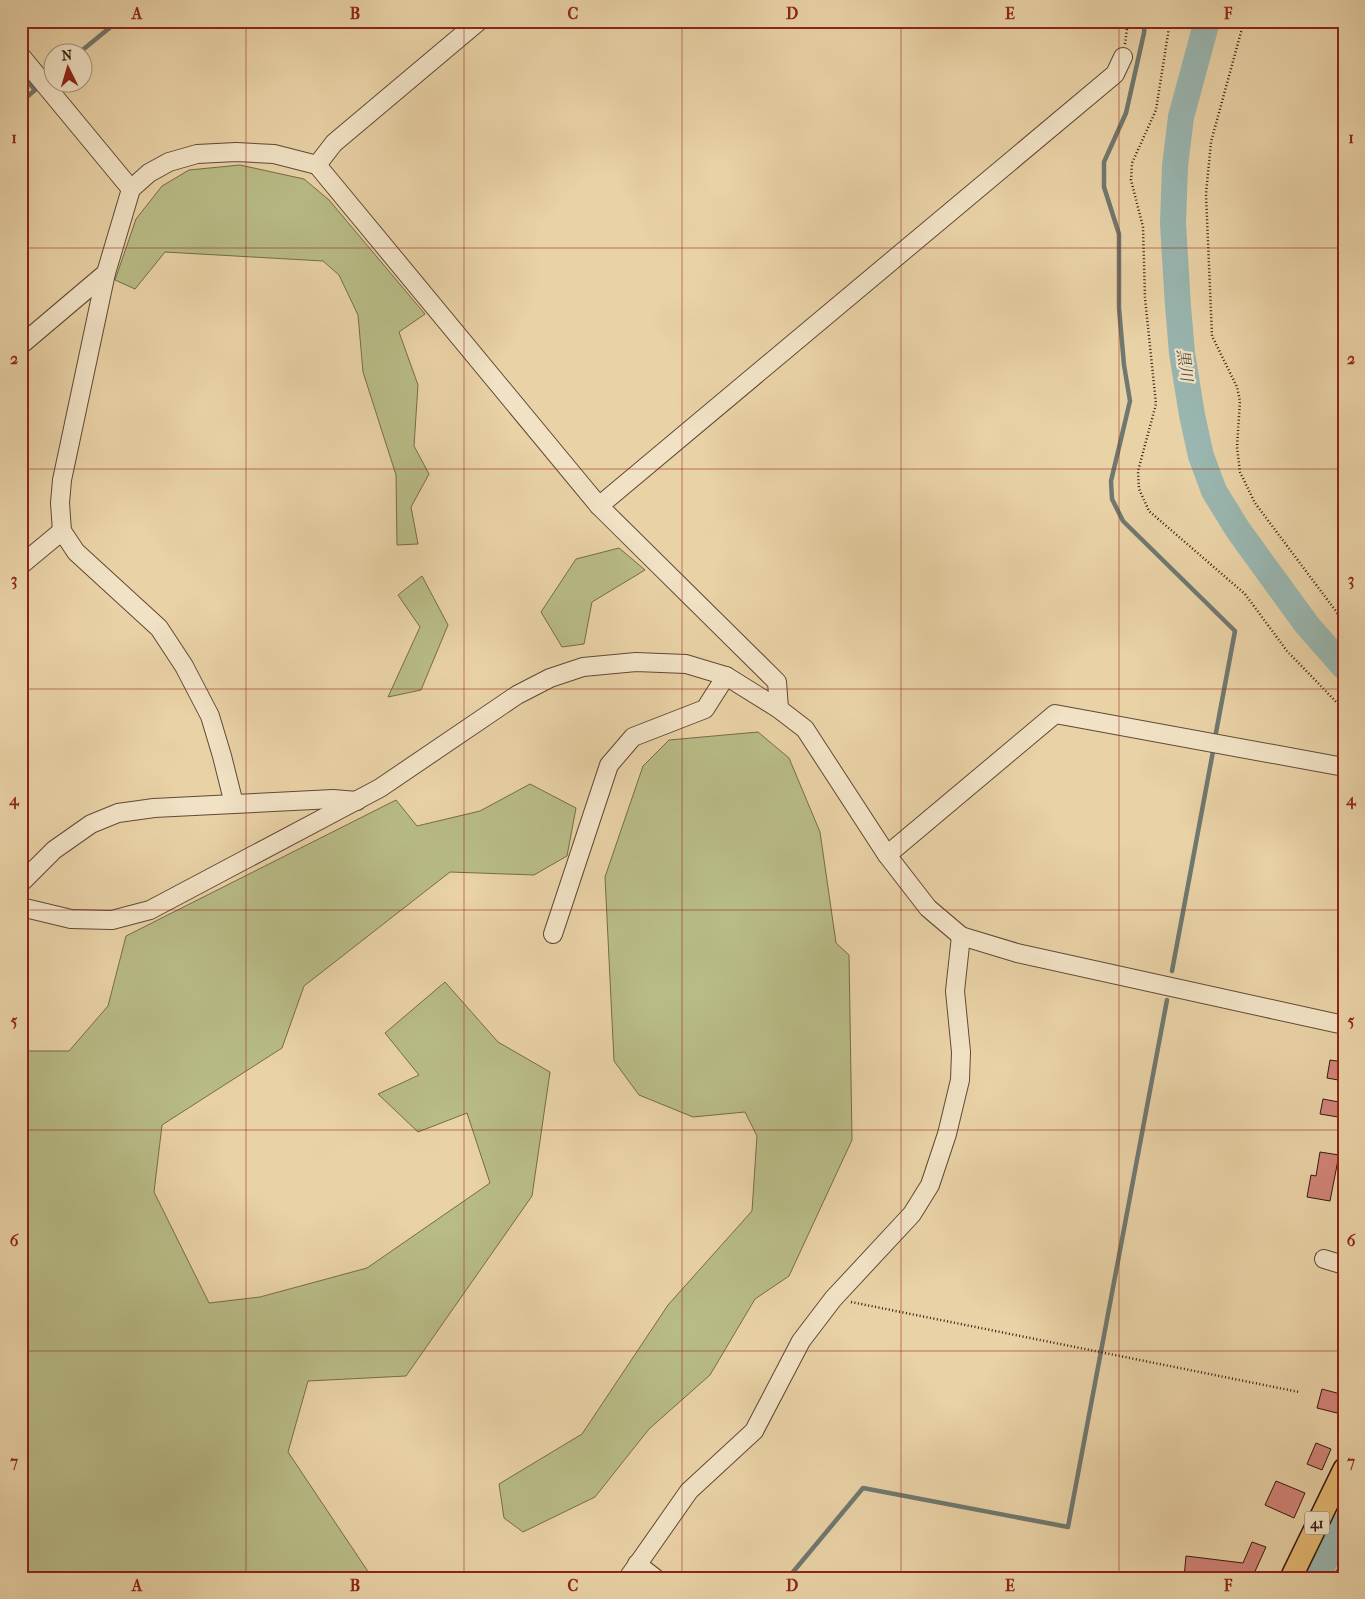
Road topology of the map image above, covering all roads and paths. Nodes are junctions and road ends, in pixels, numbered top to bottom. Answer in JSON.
{"nodes":[{"id":1,"x":479,"y":21,"type":"edge"},
{"id":2,"x":1128,"y":21,"type":"edge"},
{"id":3,"x":1170,"y":21,"type":"edge"},
{"id":4,"x":1244,"y":21,"type":"edge"},
{"id":5,"x":21,"y":56,"type":"edge"},
{"id":6,"x":1123,"y":57,"type":"joint"},
{"id":7,"x":316,"y":165,"type":"junction"},
{"id":8,"x":131,"y":189,"type":"junction"},
{"id":9,"x":106,"y":273,"type":"junction"},
{"id":10,"x":21,"y":345,"type":"edge"},
{"id":11,"x":599,"y":506,"type":"junction"},
{"id":12,"x":62,"y":531,"type":"junction"},
{"id":13,"x":21,"y":565,"type":"edge"},
{"id":14,"x":1344,"y":622,"type":"edge"},
{"id":15,"x":726,"y":676,"type":"junction"},
{"id":16,"x":779,"y":709,"type":"junction"},
{"id":17,"x":1344,"y":710,"type":"edge"},
{"id":18,"x":1344,"y":767,"type":"edge"},
{"id":19,"x":357,"y":801,"type":"junction"},
{"id":20,"x":234,"y":804,"type":"junction"},
{"id":21,"x":887,"y":855,"type":"junction"},
{"id":22,"x":21,"y":883,"type":"edge"},
{"id":23,"x":21,"y":907,"type":"edge"},
{"id":24,"x":553,"y":934,"type":"dead end"},
{"id":25,"x":961,"y":936,"type":"junction"},
{"id":26,"x":1344,"y":1025,"type":"edge"},
{"id":27,"x":1324,"y":1259,"type":"dead end"},
{"id":28,"x":1344,"y":1265,"type":"edge"},
{"id":29,"x":832,"y":1298,"type":"junction"},
{"id":30,"x":1299,"y":1392,"type":"dead end"},
{"id":31,"x":1344,"y":1469,"type":"edge"},
{"id":32,"x":633,"y":1571,"type":"edge"},
{"id":33,"x":655,"y":1578,"type":"edge"},
{"id":34,"x":1291,"y":1578,"type":"edge"}],
"edges":[{"from":1,"to":7,"type":"street"},
{"from":2,"to":6,"type":"path"},
{"from":3,"to":17,"type":"path"},
{"from":4,"to":14,"type":"path"},
{"from":5,"to":8,"type":"street"},
{"from":6,"to":11,"type":"street"},
{"from":7,"to":8,"type":"street"},
{"from":7,"to":11,"type":"street"},
{"from":8,"to":9,"type":"street"},
{"from":9,"to":10,"type":"street"},
{"from":9,"to":12,"type":"street"},
{"from":11,"to":16,"type":"street"},
{"from":12,"to":13,"type":"street"},
{"from":12,"to":20,"type":"street"},
{"from":15,"to":16,"type":"street"},
{"from":15,"to":19,"type":"street"},
{"from":15,"to":24,"type":"street"},
{"from":16,"to":21,"type":"street"},
{"from":18,"to":21,"type":"street"},
{"from":19,"to":20,"type":"street"},
{"from":19,"to":23,"type":"street"},
{"from":20,"to":22,"type":"street"},
{"from":21,"to":25,"type":"street"},
{"from":25,"to":26,"type":"street"},
{"from":25,"to":29,"type":"street"},
{"from":27,"to":28,"type":"street"},
{"from":29,"to":30,"type":"path"},
{"from":29,"to":32,"type":"street"},
{"from":31,"to":34,"type":"main road","number":"41"},
{"from":32,"to":33,"type":"street"}]}
